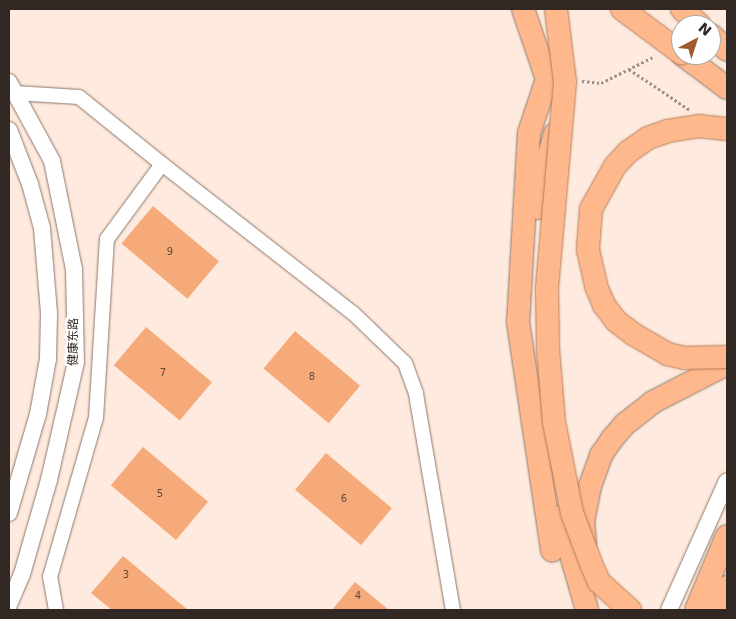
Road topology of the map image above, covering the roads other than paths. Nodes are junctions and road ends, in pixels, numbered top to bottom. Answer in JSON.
{"nodes":[{"id":1,"x":523,"y":9,"type":"edge"},
{"id":2,"x":556,"y":9,"type":"edge"},
{"id":3,"x":622,"y":9,"type":"edge"},
{"id":4,"x":671,"y":51,"type":"edge"},
{"id":5,"x":692,"y":65,"type":"edge"},
{"id":6,"x":12,"y":88,"type":"edge"},
{"id":7,"x":727,"y":88,"type":"edge"},
{"id":8,"x":563,"y":105,"type":"junction"},
{"id":9,"x":727,"y":128,"type":"edge"},
{"id":10,"x":9,"y":130,"type":"edge"},
{"id":11,"x":162,"y":164,"type":"junction"},
{"id":12,"x":727,"y":357,"type":"edge"},
{"id":13,"x":727,"y":364,"type":"edge"},
{"id":14,"x":727,"y":481,"type":"edge"},
{"id":15,"x":9,"y":513,"type":"edge"},
{"id":16,"x":727,"y":536,"type":"edge"},
{"id":17,"x":586,"y":548,"type":"junction"},
{"id":18,"x":552,"y":550,"type":"dead end"},
{"id":19,"x":727,"y":587,"type":"edge"},
{"id":20,"x":9,"y":605,"type":"edge"},
{"id":21,"x":56,"y":610,"type":"edge"},
{"id":22,"x":453,"y":610,"type":"edge"},
{"id":23,"x":587,"y":610,"type":"edge"},
{"id":24,"x":630,"y":610,"type":"edge"},
{"id":25,"x":669,"y":610,"type":"edge"},
{"id":26,"x":696,"y":610,"type":"edge"},
{"id":27,"x":717,"y":610,"type":"edge"}],
"edges":[{"from":1,"to":18,"type":"highway"},
{"from":2,"to":8,"type":"highway","bridge":true},
{"from":3,"to":4,"type":"highway","bridge":true},
{"from":5,"to":7,"type":"highway"},
{"from":6,"to":11,"type":"street"},
{"from":6,"to":20,"type":"street","name":"健康东路"},
{"from":8,"to":17,"type":"highway","bridge":true},
{"from":8,"to":23,"type":"highway","bridge":true},
{"from":9,"to":12,"type":"highway","bridge":true},
{"from":10,"to":15,"type":"street","name":"健康东路"},
{"from":11,"to":21,"type":"street"},
{"from":11,"to":22,"type":"street"},
{"from":13,"to":17,"type":"highway"},
{"from":14,"to":25,"type":"street"},
{"from":16,"to":26,"type":"highway"},
{"from":17,"to":24,"type":"highway","bridge":true},
{"from":19,"to":27,"type":"highway"}]}
